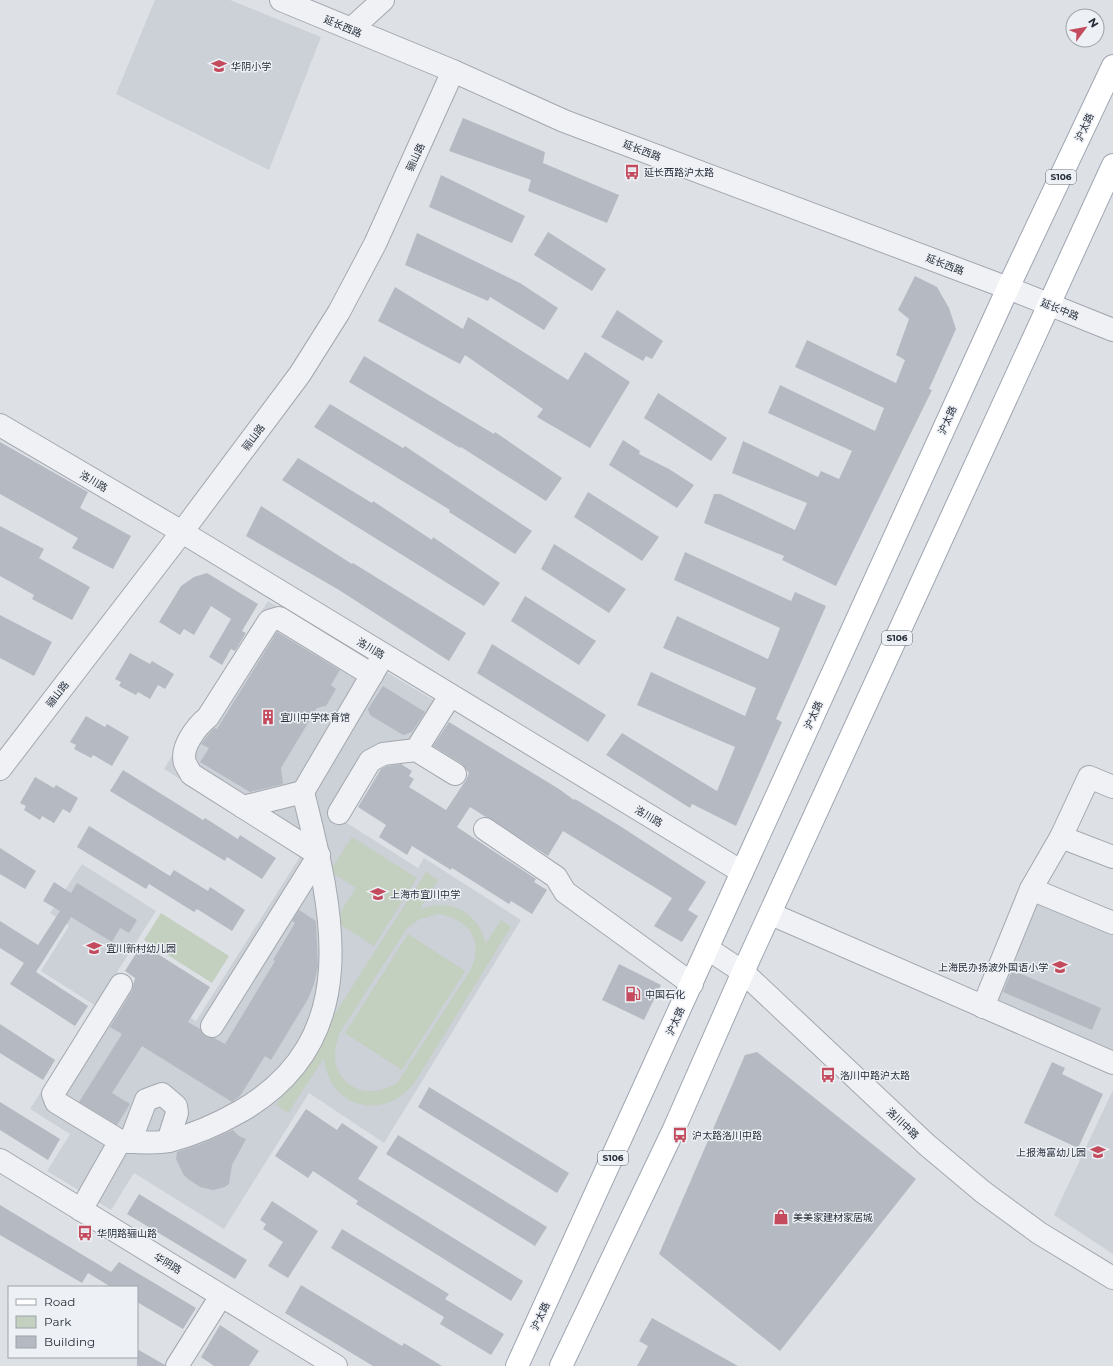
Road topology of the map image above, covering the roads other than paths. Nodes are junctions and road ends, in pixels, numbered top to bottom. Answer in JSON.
{"nodes":[{"id":1,"x":281,"y":0,"type":"edge"},
{"id":2,"x":383,"y":0,"type":"edge"},
{"id":3,"x":351,"y":29,"type":"junction"},
{"id":4,"x":1113,"y":66,"type":"edge"},
{"id":5,"x":453,"y":71,"type":"junction"},
{"id":6,"x":1113,"y":165,"type":"edge"},
{"id":7,"x":1008,"y":288,"type":"junction"},
{"id":8,"x":1050,"y":304,"type":"junction"},
{"id":9,"x":1113,"y":330,"type":"edge"},
{"id":10,"x":0,"y":425,"type":"edge"},
{"id":11,"x":182,"y":532,"type":"junction"},
{"id":12,"x":383,"y":656,"type":"junction"},
{"id":13,"x":372,"y":675,"type":"junction"},
{"id":14,"x":450,"y":696,"type":"junction"},
{"id":15,"x":416,"y":750,"type":"junction"},
{"id":16,"x":0,"y":769,"type":"edge"},
{"id":17,"x":455,"y":774,"type":"dead end"},
{"id":18,"x":1113,"y":786,"type":"edge"},
{"id":19,"x":303,"y":792,"type":"junction"},
{"id":20,"x":243,"y":807,"type":"junction"},
{"id":21,"x":339,"y":813,"type":"dead end"},
{"id":22,"x":485,"y":829,"type":"dead end"},
{"id":23,"x":1061,"y":837,"type":"junction"},
{"id":24,"x":319,"y":855,"type":"junction"},
{"id":25,"x":1113,"y":857,"type":"edge"},
{"id":26,"x":742,"y":872,"type":"junction"},
{"id":27,"x":1031,"y":889,"type":"junction"},
{"id":28,"x":771,"y":914,"type":"junction"},
{"id":29,"x":1113,"y":923,"type":"edge"},
{"id":30,"x":708,"y":949,"type":"junction"},
{"id":31,"x":743,"y":972,"type":"junction"},
{"id":32,"x":692,"y":984,"type":"junction"},
{"id":33,"x":121,"y":985,"type":"dead end"},
{"id":34,"x":983,"y":1007,"type":"junction"},
{"id":35,"x":212,"y":1026,"type":"dead end"},
{"id":36,"x":1113,"y":1063,"type":"edge"},
{"id":37,"x":168,"y":1141,"type":"junction"},
{"id":38,"x":125,"y":1142,"type":"junction"},
{"id":39,"x":0,"y":1160,"type":"edge"},
{"id":40,"x":81,"y":1210,"type":"junction"},
{"id":41,"x":1113,"y":1278,"type":"edge"},
{"id":42,"x":221,"y":1296,"type":"junction"},
{"id":43,"x":177,"y":1366,"type":"edge"},
{"id":44,"x":336,"y":1366,"type":"edge"},
{"id":45,"x":517,"y":1366,"type":"edge"},
{"id":46,"x":561,"y":1366,"type":"edge"}],
"edges":[{"from":1,"to":3,"type":"street","name":"延长西路"},
{"from":2,"to":3,"type":"street"},
{"from":3,"to":5,"type":"street","name":"延长西路"},
{"from":4,"to":7,"type":"main road","name":"沪太路","number":"S106"},
{"from":5,"to":7,"type":"street","name":"延长西路"},
{"from":5,"to":11,"type":"street","name":"骊山路"},
{"from":6,"to":8,"type":"main road","number":"S106"},
{"from":7,"to":8,"type":"street","name":"延长中路"},
{"from":7,"to":26,"type":"main road","name":"沪太路","number":"S106"},
{"from":8,"to":9,"type":"street","name":"延长中路"},
{"from":8,"to":28,"type":"main road","number":"S106"},
{"from":10,"to":11,"type":"street","name":"洛川路"},
{"from":11,"to":12,"type":"street","name":"洛川路"},
{"from":11,"to":16,"type":"street","name":"骊山路"},
{"from":12,"to":13,"type":"street"},
{"from":12,"to":14,"type":"street","name":"洛川路"},
{"from":13,"to":19,"type":"street"},
{"from":13,"to":20,"type":"street"},
{"from":14,"to":15,"type":"street"},
{"from":14,"to":26,"type":"street","name":"洛川路"},
{"from":15,"to":17,"type":"street"},
{"from":15,"to":21,"type":"street"},
{"from":18,"to":23,"type":"street"},
{"from":19,"to":20,"type":"street"},
{"from":19,"to":24,"type":"street"},
{"from":20,"to":24,"type":"street"},
{"from":22,"to":32,"type":"street"},
{"from":23,"to":25,"type":"street"},
{"from":23,"to":27,"type":"street"},
{"from":24,"to":35,"type":"street"},
{"from":24,"to":37,"type":"street"},
{"from":26,"to":30,"type":"main road","name":"沪太路","number":"S106"},
{"from":27,"to":29,"type":"street"},
{"from":27,"to":34,"type":"street"},
{"from":28,"to":31,"type":"main road","number":"S106"},
{"from":28,"to":34,"type":"street"},
{"from":30,"to":31,"type":"street","name":"洛川中路"},
{"from":30,"to":32,"type":"main road","name":"沪太路","number":"S106"},
{"from":31,"to":41,"type":"street","name":"洛川中路"},
{"from":31,"to":46,"type":"main road","number":"S106"},
{"from":32,"to":45,"type":"main road","name":"沪太路","number":"S106"},
{"from":33,"to":38,"type":"street"},
{"from":34,"to":36,"type":"street"},
{"from":37,"to":38,"type":"street"},
{"from":37,"to":38,"type":"street"},
{"from":38,"to":40,"type":"street"},
{"from":39,"to":40,"type":"street","name":"华阴路"},
{"from":40,"to":42,"type":"street","name":"华阴路"},
{"from":42,"to":43,"type":"street"},
{"from":42,"to":44,"type":"street","name":"华阴路"}]}
